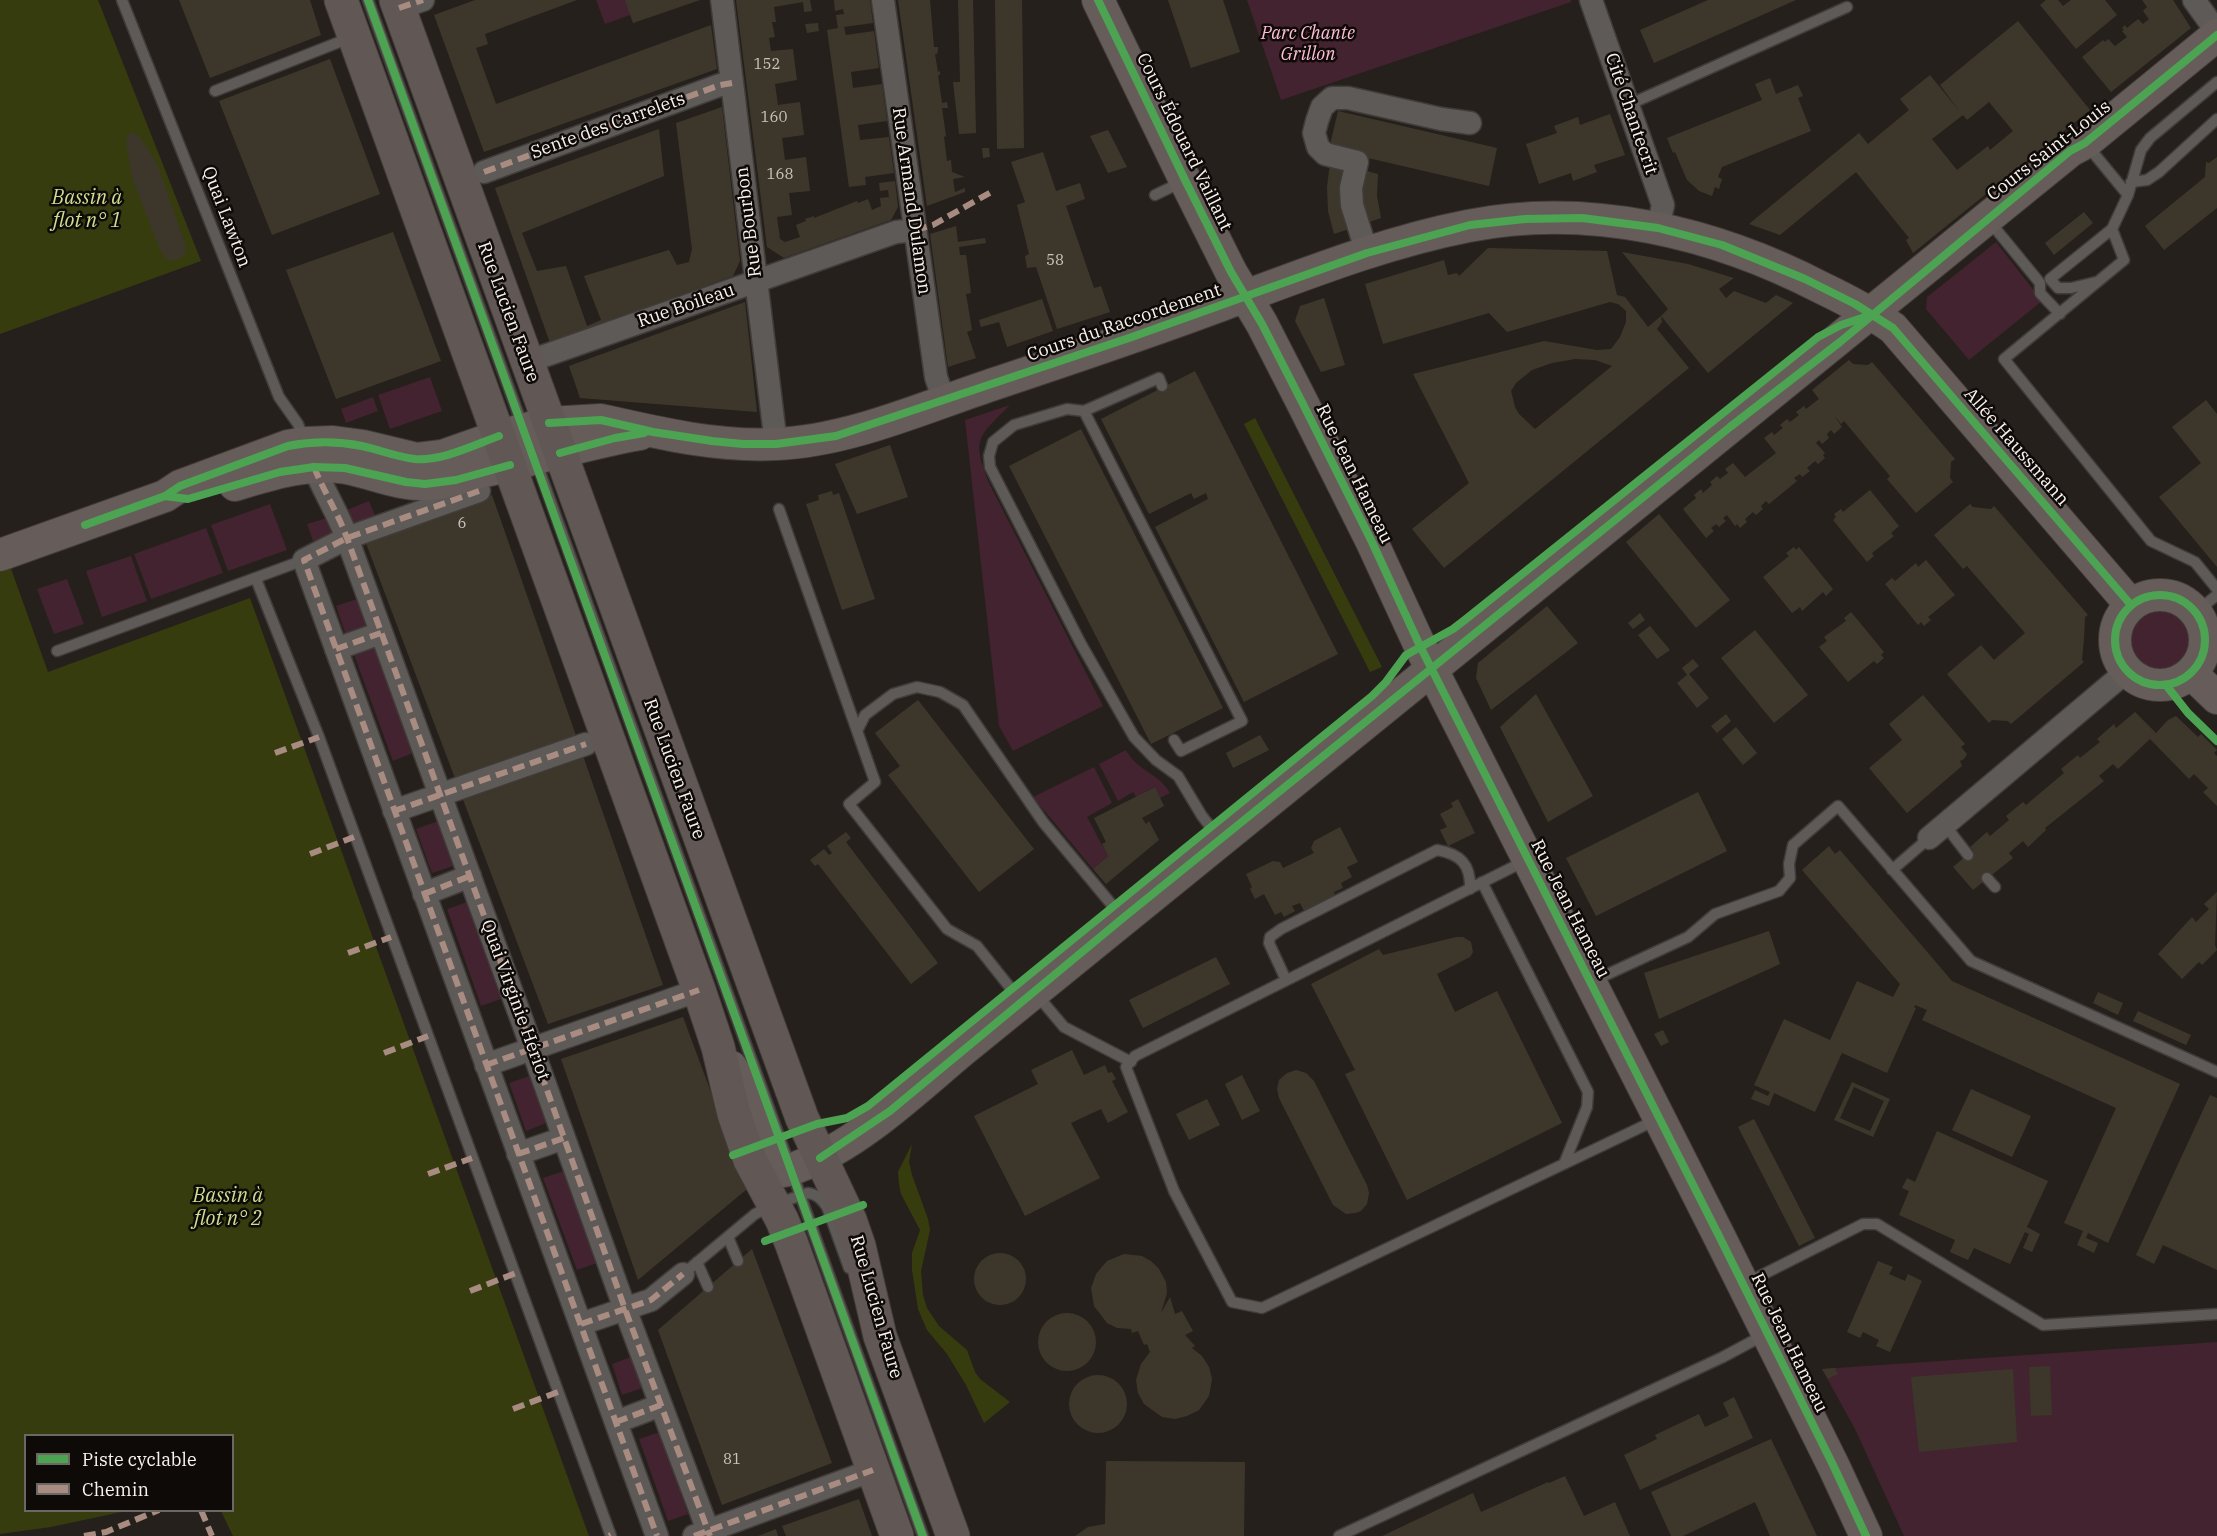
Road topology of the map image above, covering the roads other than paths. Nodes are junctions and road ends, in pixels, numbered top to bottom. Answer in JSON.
{"nodes":[{"id":1,"x":122,"y":0,"type":"edge"},
{"id":2,"x":341,"y":0,"type":"edge"},
{"id":3,"x":722,"y":0,"type":"edge"},
{"id":4,"x":883,"y":0,"type":"edge"},
{"id":5,"x":1098,"y":0,"type":"edge"},
{"id":6,"x":1592,"y":0,"type":"edge"},
{"id":7,"x":2193,"y":0,"type":"edge"},
{"id":8,"x":396,"y":2,"type":"edge"},
{"id":9,"x":1847,"y":7,"type":"dead end"},
{"id":10,"x":2217,"y":33,"type":"edge"},
{"id":11,"x":353,"y":36,"type":"junction"},
{"id":12,"x":2217,"y":82,"type":"edge"},
{"id":13,"x":732,"y":83,"type":"junction"},
{"id":14,"x":215,"y":91,"type":"dead end"},
{"id":15,"x":1628,"y":105,"type":"junction"},
{"id":16,"x":2217,"y":119,"type":"edge"},
{"id":17,"x":1470,"y":123,"type":"dead end"},
{"id":18,"x":2085,"y":143,"type":"junction"},
{"id":19,"x":484,"y":172,"type":"dead end"},
{"id":20,"x":1185,"y":180,"type":"junction"},
{"id":21,"x":2131,"y":182,"type":"junction"},
{"id":22,"x":1155,"y":195,"type":"dead end"},
{"id":23,"x":2128,"y":195,"type":"junction"},
{"id":24,"x":1988,"y":219,"type":"junction"},
{"id":25,"x":1658,"y":228,"type":"junction"},
{"id":26,"x":2112,"y":229,"type":"junction"},
{"id":27,"x":915,"y":230,"type":"junction"},
{"id":28,"x":1367,"y":253,"type":"junction"},
{"id":29,"x":756,"y":281,"type":"junction"},
{"id":30,"x":2045,"y":281,"type":"junction"},
{"id":31,"x":2100,"y":281,"type":"junction"},
{"id":32,"x":1246,"y":296,"type":"junction"},
{"id":33,"x":1873,"y":314,"type":"junction"},
{"id":34,"x":2060,"y":314,"type":"junction"},
{"id":35,"x":527,"y":363,"type":"junction"},
{"id":36,"x":1162,"y":386,"type":"dead end"},
{"id":37,"x":944,"y":401,"type":"junction"},
{"id":38,"x":1084,"y":411,"type":"junction"},
{"id":39,"x":529,"y":444,"type":"junction"},
{"id":40,"x":776,"y":444,"type":"junction"},
{"id":41,"x":310,"y":455,"type":"junction"},
{"id":42,"x":479,"y":491,"type":"dead end"},
{"id":43,"x":780,"y":508,"type":"dead end"},
{"id":44,"x":347,"y":538,"type":"junction"},
{"id":45,"x":3,"y":554,"type":"edge"},
{"id":46,"x":304,"y":560,"type":"junction"},
{"id":47,"x":256,"y":579,"type":"junction"},
{"id":48,"x":2217,"y":589,"type":"edge"},
{"id":49,"x":2206,"y":604,"type":"edge"},
{"id":50,"x":2131,"y":605,"type":"junction"},
{"id":51,"x":381,"y":633,"type":"junction"},
{"id":52,"x":336,"y":649,"type":"junction"},
{"id":53,"x":57,"y":651,"type":"dead end"},
{"id":54,"x":1432,"y":669,"type":"junction"},
{"id":55,"x":2127,"y":671,"type":"junction"},
{"id":56,"x":2191,"y":673,"type":"junction"},
{"id":57,"x":2217,"y":698,"type":"edge"},
{"id":58,"x":857,"y":731,"type":"junction"},
{"id":59,"x":1174,"y":740,"type":"dead end"},
{"id":60,"x":586,"y":744,"type":"dead end"},
{"id":61,"x":440,"y":795,"type":"junction"},
{"id":62,"x":394,"y":811,"type":"junction"},
{"id":63,"x":1937,"y":832,"type":"junction"},
{"id":64,"x":1221,"y":840,"type":"junction"},
{"id":65,"x":1968,"y":855,"type":"dead end"},
{"id":66,"x":1527,"y":859,"type":"junction"},
{"id":67,"x":1892,"y":870,"type":"junction"},
{"id":68,"x":470,"y":876,"type":"junction"},
{"id":69,"x":1482,"y":882,"type":"junction"},
{"id":70,"x":1470,"y":889,"type":"junction"},
{"id":71,"x":424,"y":894,"type":"junction"},
{"id":72,"x":1123,"y":918,"type":"junction"},
{"id":73,"x":1286,"y":980,"type":"junction"},
{"id":74,"x":1590,"y":982,"type":"junction"},
{"id":75,"x":699,"y":990,"type":"junction"},
{"id":76,"x":1028,"y":997,"type":"junction"},
{"id":77,"x":532,"y":1048,"type":"junction"},
{"id":78,"x":1131,"y":1062,"type":"junction"},
{"id":79,"x":486,"y":1065,"type":"junction"},
{"id":80,"x":2217,"y":1072,"type":"edge"},
{"id":81,"x":1659,"y":1119,"type":"junction"},
{"id":82,"x":564,"y":1138,"type":"junction"},
{"id":83,"x":518,"y":1154,"type":"junction"},
{"id":84,"x":1564,"y":1164,"type":"junction"},
{"id":85,"x":803,"y":1183,"type":"junction"},
{"id":86,"x":728,"y":1237,"type":"junction"},
{"id":87,"x":738,"y":1261,"type":"dead end"},
{"id":88,"x":690,"y":1268,"type":"junction"},
{"id":89,"x":1743,"y":1285,"type":"junction"},
{"id":90,"x":708,"y":1287,"type":"dead end"},
{"id":91,"x":625,"y":1309,"type":"junction"},
{"id":92,"x":875,"y":1312,"type":"junction"},
{"id":93,"x":2217,"y":1314,"type":"edge"},
{"id":94,"x":581,"y":1324,"type":"junction"},
{"id":95,"x":1767,"y":1333,"type":"junction"},
{"id":96,"x":661,"y":1405,"type":"junction"},
{"id":97,"x":616,"y":1422,"type":"junction"},
{"id":98,"x":873,"y":1470,"type":"junction"},
{"id":99,"x":704,"y":1534,"type":"edge"},
{"id":100,"x":611,"y":1536,"type":"edge"},
{"id":101,"x":657,"y":1536,"type":"edge"},
{"id":102,"x":897,"y":1536,"type":"edge"},
{"id":103,"x":923,"y":1536,"type":"edge"},
{"id":104,"x":953,"y":1536,"type":"edge"},
{"id":105,"x":1339,"y":1536,"type":"edge"},
{"id":106,"x":1866,"y":1536,"type":"edge"}],
"edges":[{"from":1,"to":41,"type":"lane","name":"Quai Lawton"},
{"from":2,"to":11,"type":"main road","name":"Rue Lucien Faure"},
{"from":3,"to":13,"type":"street","name":"Rue Bourbon"},
{"from":4,"to":27,"type":"street","name":"Rue Armand Dulamon"},
{"from":5,"to":20,"type":"street","name":"Cours Édouard Vaillant"},
{"from":6,"to":15,"type":"street","name":"Cité Chantecrit"},
{"from":7,"to":10,"type":"street"},
{"from":8,"to":35,"type":"main road","name":"Rue Lucien Faure"},
{"from":8,"to":39,"type":"lane"},
{"from":9,"to":15,"type":"lane"},
{"from":10,"to":18,"type":"street","name":"Cours Saint-Louis"},
{"from":11,"to":14,"type":"lane"},
{"from":11,"to":39,"type":"main road","name":"Rue Lucien Faure"},
{"from":12,"to":21,"type":"lane"},
{"from":13,"to":19,"type":"street","name":"Sente des Carrelets"},
{"from":13,"to":29,"type":"street","name":"Rue Bourbon"},
{"from":15,"to":25,"type":"street","name":"Cité Chantecrit"},
{"from":16,"to":21,"type":"lane"},
{"from":17,"to":28,"type":"street"},
{"from":18,"to":23,"type":"lane"},
{"from":18,"to":24,"type":"street","name":"Cours Saint-Louis"},
{"from":20,"to":22,"type":"lane"},
{"from":20,"to":32,"type":"street","name":"Cours Édouard Vaillant"},
{"from":21,"to":23,"type":"lane"},
{"from":23,"to":26,"type":"lane"},
{"from":24,"to":30,"type":"lane"},
{"from":24,"to":33,"type":"street","name":"Cours Saint-Louis"},
{"from":25,"to":28,"type":"street","name":"Cours du Raccordement"},
{"from":25,"to":33,"type":"street","name":"Cours du Raccordement"},
{"from":26,"to":30,"type":"lane"},
{"from":26,"to":31,"type":"lane"},
{"from":27,"to":29,"type":"street","name":"Rue Boileau"},
{"from":27,"to":37,"type":"street","name":"Rue Armand Dulamon"},
{"from":28,"to":32,"type":"street","name":"Cours du Raccordement"},
{"from":29,"to":35,"type":"street","name":"Rue Boileau"},
{"from":29,"to":40,"type":"street","name":"Rue Bourbon"},
{"from":30,"to":31,"type":"lane"},
{"from":30,"to":34,"type":"lane"},
{"from":31,"to":34,"type":"lane"},
{"from":32,"to":37,"type":"street","name":"Cours du Raccordement"},
{"from":32,"to":54,"type":"street","name":"Rue Jean Hameau"},
{"from":33,"to":50,"type":"street","name":"Allée Haussmann"},
{"from":33,"to":54,"type":"street","name":"Cours Saint-Louis"},
{"from":34,"to":48,"type":"lane"},
{"from":35,"to":39,"type":"main road","name":"Rue Lucien Faure"},
{"from":36,"to":38,"type":"lane"},
{"from":37,"to":40,"type":"street","name":"Cours du Raccordement"},
{"from":38,"to":59,"type":"lane"},
{"from":38,"to":64,"type":"lane"},
{"from":39,"to":40,"type":"street","name":"Cours du Raccordement"},
{"from":39,"to":41,"type":"street","name":"Cours du Raccordement"},
{"from":39,"to":75,"type":"main road","name":"Rue Lucien Faure"},
{"from":39,"to":85,"type":"main road","name":"Rue Lucien Faure"},
{"from":41,"to":44,"type":"street","name":"Quai Virginie Hériot"},
{"from":41,"to":45,"type":"street","name":"Cours du Raccordement"},
{"from":42,"to":44,"type":"street"},
{"from":43,"to":58,"type":"lane"},
{"from":44,"to":46,"type":"street"},
{"from":44,"to":51,"type":"street","name":"Quai Virginie Hériot"},
{"from":46,"to":47,"type":"lane"},
{"from":46,"to":52,"type":"street"},
{"from":47,"to":53,"type":"lane"},
{"from":47,"to":100,"type":"lane"},
{"from":49,"to":50,"type":"street"},
{"from":49,"to":56,"type":"street"},
{"from":50,"to":55,"type":"street"},
{"from":51,"to":52,"type":"street"},
{"from":51,"to":61,"type":"street","name":"Quai Virginie Hériot"},
{"from":52,"to":62,"type":"street"},
{"from":54,"to":64,"type":"street","name":"Cours Saint-Louis"},
{"from":54,"to":66,"type":"street","name":"Rue Jean Hameau"},
{"from":55,"to":56,"type":"street"},
{"from":55,"to":63,"type":"street"},
{"from":56,"to":57,"type":"street"},
{"from":58,"to":72,"type":"lane"},
{"from":58,"to":76,"type":"lane"},
{"from":60,"to":61,"type":"street"},
{"from":61,"to":62,"type":"street"},
{"from":61,"to":68,"type":"street","name":"Quai Virginie Hériot"},
{"from":62,"to":71,"type":"street"},
{"from":63,"to":65,"type":"lane"},
{"from":63,"to":67,"type":"lane"},
{"from":64,"to":72,"type":"street","name":"Cours Saint-Louis"},
{"from":66,"to":69,"type":"lane"},
{"from":66,"to":74,"type":"street","name":"Rue Jean Hameau"},
{"from":67,"to":74,"type":"lane"},
{"from":67,"to":80,"type":"lane"},
{"from":68,"to":71,"type":"street"},
{"from":68,"to":77,"type":"street","name":"Quai Virginie Hériot"},
{"from":69,"to":70,"type":"lane"},
{"from":69,"to":84,"type":"lane"},
{"from":70,"to":73,"type":"lane"},
{"from":70,"to":73,"type":"lane"},
{"from":71,"to":79,"type":"street"},
{"from":72,"to":76,"type":"street","name":"Cours Saint-Louis"},
{"from":73,"to":78,"type":"lane"},
{"from":74,"to":81,"type":"street","name":"Rue Jean Hameau"},
{"from":75,"to":77,"type":"street"},
{"from":75,"to":85,"type":"main road","name":"Rue Lucien Faure"},
{"from":76,"to":78,"type":"lane"},
{"from":76,"to":85,"type":"street","name":"Cours Saint-Louis"},
{"from":77,"to":79,"type":"street"},
{"from":77,"to":82,"type":"street","name":"Quai Virginie Hériot"},
{"from":78,"to":84,"type":"lane"},
{"from":79,"to":83,"type":"street"},
{"from":81,"to":84,"type":"lane"},
{"from":81,"to":89,"type":"street","name":"Rue Jean Hameau"},
{"from":82,"to":83,"type":"street"},
{"from":82,"to":91,"type":"street","name":"Quai Virginie Hériot"},
{"from":83,"to":94,"type":"street"},
{"from":85,"to":86,"type":"lane"},
{"from":85,"to":92,"type":"lane"},
{"from":85,"to":92,"type":"main road","name":"Rue Lucien Faure"},
{"from":85,"to":98,"type":"main road","name":"Rue Lucien Faure"},
{"from":85,"to":103,"type":"lane"},
{"from":86,"to":87,"type":"lane"},
{"from":86,"to":88,"type":"lane"},
{"from":88,"to":90,"type":"lane"},
{"from":88,"to":91,"type":"street"},
{"from":89,"to":93,"type":"lane"},
{"from":89,"to":95,"type":"street","name":"Rue Jean Hameau"},
{"from":91,"to":94,"type":"street"},
{"from":91,"to":96,"type":"street","name":"Quai Virginie Hériot"},
{"from":92,"to":104,"type":"main road","name":"Rue Lucien Faure"},
{"from":94,"to":97,"type":"street"},
{"from":95,"to":105,"type":"lane"},
{"from":95,"to":106,"type":"street","name":"Rue Jean Hameau"},
{"from":96,"to":97,"type":"street"},
{"from":96,"to":99,"type":"street","name":"Quai Virginie Hériot"},
{"from":97,"to":101,"type":"street"},
{"from":98,"to":99,"type":"street"},
{"from":98,"to":102,"type":"main road","name":"Rue Lucien Faure"}]}
